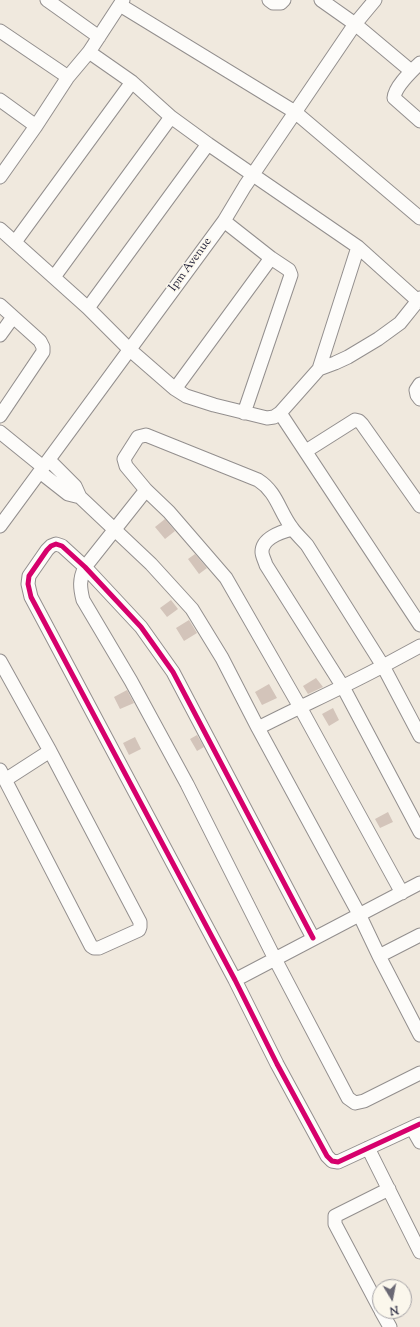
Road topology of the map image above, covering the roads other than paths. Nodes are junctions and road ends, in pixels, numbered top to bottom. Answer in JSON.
{"nodes":[{"id":1,"x":46,"y":0,"type":"edge"},
{"id":2,"x":269,"y":0,"type":"edge"},
{"id":3,"x":284,"y":0,"type":"edge"},
{"id":4,"x":321,"y":0,"type":"edge"},
{"id":5,"x":375,"y":0,"type":"edge"},
{"id":6,"x":122,"y":2,"type":"edge"},
{"id":7,"x":355,"y":24,"type":"junction"},
{"id":8,"x":0,"y":32,"type":"edge"},
{"id":9,"x":99,"y":37,"type":"junction"},
{"id":10,"x":89,"y":52,"type":"junction"},
{"id":11,"x":416,"y":67,"type":"edge"},
{"id":12,"x":68,"y":77,"type":"junction"},
{"id":13,"x":132,"y":82,"type":"junction"},
{"id":14,"x":0,"y":100,"type":"edge"},
{"id":15,"x":295,"y":112,"type":"junction"},
{"id":16,"x":171,"y":117,"type":"junction"},
{"id":17,"x":420,"y":121,"type":"edge"},
{"id":18,"x":36,"y":126,"type":"junction"},
{"id":19,"x":208,"y":144,"type":"junction"},
{"id":20,"x":2,"y":168,"type":"edge"},
{"id":21,"x":253,"y":174,"type":"junction"},
{"id":22,"x":420,"y":218,"type":"edge"},
{"id":23,"x":224,"y":221,"type":"junction"},
{"id":24,"x":0,"y":229,"type":"edge"},
{"id":25,"x":15,"y":242,"type":"junction"},
{"id":26,"x":358,"y":247,"type":"junction"},
{"id":27,"x":271,"y":258,"type":"junction"},
{"id":28,"x":54,"y":277,"type":"junction"},
{"id":29,"x":419,"y":300,"type":"edge"},
{"id":30,"x":0,"y":305,"type":"edge"},
{"id":31,"x":88,"y":308,"type":"junction"},
{"id":32,"x":13,"y":317,"type":"junction"},
{"id":33,"x":0,"y":335,"type":"edge"},
{"id":34,"x":129,"y":349,"type":"junction"},
{"id":35,"x":319,"y":368,"type":"junction"},
{"id":36,"x":175,"y":389,"type":"junction"},
{"id":37,"x":244,"y":413,"type":"junction"},
{"id":38,"x":280,"y":413,"type":"junction"},
{"id":39,"x":0,"y":416,"type":"edge"},
{"id":40,"x":0,"y":432,"type":"edge"},
{"id":41,"x":306,"y":451,"type":"junction"},
{"id":42,"x":44,"y":466,"type":"junction"},
{"id":43,"x":146,"y":490,"type":"junction"},
{"id":44,"x":420,"y":506,"type":"edge"},
{"id":45,"x":0,"y":526,"type":"edge"},
{"id":46,"x":292,"y":528,"type":"junction"},
{"id":47,"x":115,"y":529,"type":"junction"},
{"id":48,"x":85,"y":566,"type":"junction"},
{"id":49,"x":420,"y":625,"type":"edge"},
{"id":50,"x":420,"y":646,"type":"edge"},
{"id":51,"x":0,"y":661,"type":"edge"},
{"id":52,"x":383,"y":666,"type":"junction"},
{"id":53,"x":343,"y":688,"type":"junction"},
{"id":54,"x":300,"y":707,"type":"junction"},
{"id":55,"x":258,"y":728,"type":"junction"},
{"id":56,"x":420,"y":736,"type":"edge"},
{"id":57,"x":50,"y":751,"type":"junction"},
{"id":58,"x":3,"y":775,"type":"edge"},
{"id":59,"x":420,"y":832,"type":"edge"},
{"id":60,"x":420,"y":883,"type":"edge"},
{"id":61,"x":402,"y":893,"type":"junction"},
{"id":62,"x":359,"y":914,"type":"junction"},
{"id":63,"x":420,"y":935,"type":"edge"},
{"id":64,"x":313,"y":938,"type":"junction"},
{"id":65,"x":379,"y":956,"type":"junction"},
{"id":66,"x":275,"y":959,"type":"junction"},
{"id":67,"x":235,"y":980,"type":"junction"},
{"id":68,"x":420,"y":1035,"type":"edge"},
{"id":69,"x":420,"y":1074,"type":"edge"},
{"id":70,"x":416,"y":1126,"type":"edge"},
{"id":71,"x":420,"y":1142,"type":"edge"},
{"id":72,"x":368,"y":1148,"type":"junction"},
{"id":73,"x":389,"y":1189,"type":"junction"},
{"id":74,"x":420,"y":1252,"type":"edge"},
{"id":75,"x":372,"y":1293,"type":"edge"}],
"edges":[{"from":1,"to":9,"type":"street"},
{"from":2,"to":3,"type":"street"},
{"from":4,"to":7,"type":"street"},
{"from":5,"to":7,"type":"street","name":"Ipm Avenue"},
{"from":6,"to":9,"type":"street"},
{"from":6,"to":15,"type":"street"},
{"from":7,"to":11,"type":"street"},
{"from":7,"to":15,"type":"street","name":"Ipm Avenue"},
{"from":8,"to":12,"type":"street"},
{"from":9,"to":10,"type":"street"},
{"from":10,"to":12,"type":"street"},
{"from":10,"to":13,"type":"street"},
{"from":11,"to":17,"type":"street"},
{"from":12,"to":18,"type":"street"},
{"from":13,"to":16,"type":"street"},
{"from":13,"to":25,"type":"street"},
{"from":14,"to":18,"type":"street"},
{"from":15,"to":21,"type":"street","name":"Ipm Avenue"},
{"from":15,"to":22,"type":"street"},
{"from":16,"to":19,"type":"street"},
{"from":16,"to":28,"type":"street"},
{"from":18,"to":20,"type":"street"},
{"from":19,"to":21,"type":"street"},
{"from":19,"to":31,"type":"street"},
{"from":21,"to":23,"type":"street","name":"Ipm Avenue"},
{"from":21,"to":26,"type":"street"},
{"from":23,"to":27,"type":"street"},
{"from":23,"to":34,"type":"street","name":"Ipm Avenue"},
{"from":24,"to":25,"type":"street"},
{"from":25,"to":28,"type":"street"},
{"from":26,"to":29,"type":"street"},
{"from":26,"to":35,"type":"street"},
{"from":27,"to":36,"type":"street"},
{"from":27,"to":37,"type":"street"},
{"from":28,"to":31,"type":"street"},
{"from":29,"to":35,"type":"street"},
{"from":30,"to":32,"type":"street"},
{"from":31,"to":34,"type":"street"},
{"from":32,"to":33,"type":"street"},
{"from":32,"to":39,"type":"street"},
{"from":34,"to":36,"type":"street"},
{"from":34,"to":42,"type":"street","name":"Ipm Avenue"},
{"from":35,"to":38,"type":"street"},
{"from":36,"to":37,"type":"street"},
{"from":37,"to":38,"type":"street"},
{"from":38,"to":41,"type":"street"},
{"from":40,"to":42,"type":"street"},
{"from":41,"to":44,"type":"street"},
{"from":41,"to":49,"type":"street"},
{"from":42,"to":45,"type":"street","name":"Ipm Avenue"},
{"from":42,"to":47,"type":"street"},
{"from":43,"to":46,"type":"street"},
{"from":43,"to":47,"type":"street"},
{"from":43,"to":54,"type":"street"},
{"from":46,"to":52,"type":"street"},
{"from":46,"to":53,"type":"street"},
{"from":47,"to":48,"type":"street"},
{"from":47,"to":55,"type":"street"},
{"from":48,"to":64,"type":"street"},
{"from":48,"to":66,"type":"street"},
{"from":48,"to":67,"type":"street"},
{"from":50,"to":52,"type":"street"},
{"from":51,"to":57,"type":"street"},
{"from":52,"to":53,"type":"street"},
{"from":52,"to":56,"type":"street"},
{"from":53,"to":54,"type":"street"},
{"from":53,"to":59,"type":"street"},
{"from":54,"to":55,"type":"street"},
{"from":54,"to":61,"type":"street"},
{"from":55,"to":62,"type":"street"},
{"from":57,"to":58,"type":"street"},
{"from":57,"to":58,"type":"street"},
{"from":60,"to":61,"type":"street"},
{"from":61,"to":62,"type":"street"},
{"from":62,"to":64,"type":"street"},
{"from":62,"to":65,"type":"street"},
{"from":63,"to":65,"type":"street"},
{"from":64,"to":66,"type":"street"},
{"from":65,"to":68,"type":"street"},
{"from":66,"to":67,"type":"street"},
{"from":66,"to":69,"type":"street"},
{"from":67,"to":72,"type":"street"},
{"from":70,"to":71,"type":"street"},
{"from":70,"to":72,"type":"street"},
{"from":72,"to":73,"type":"street"},
{"from":73,"to":74,"type":"street"},
{"from":73,"to":75,"type":"street"}]}
